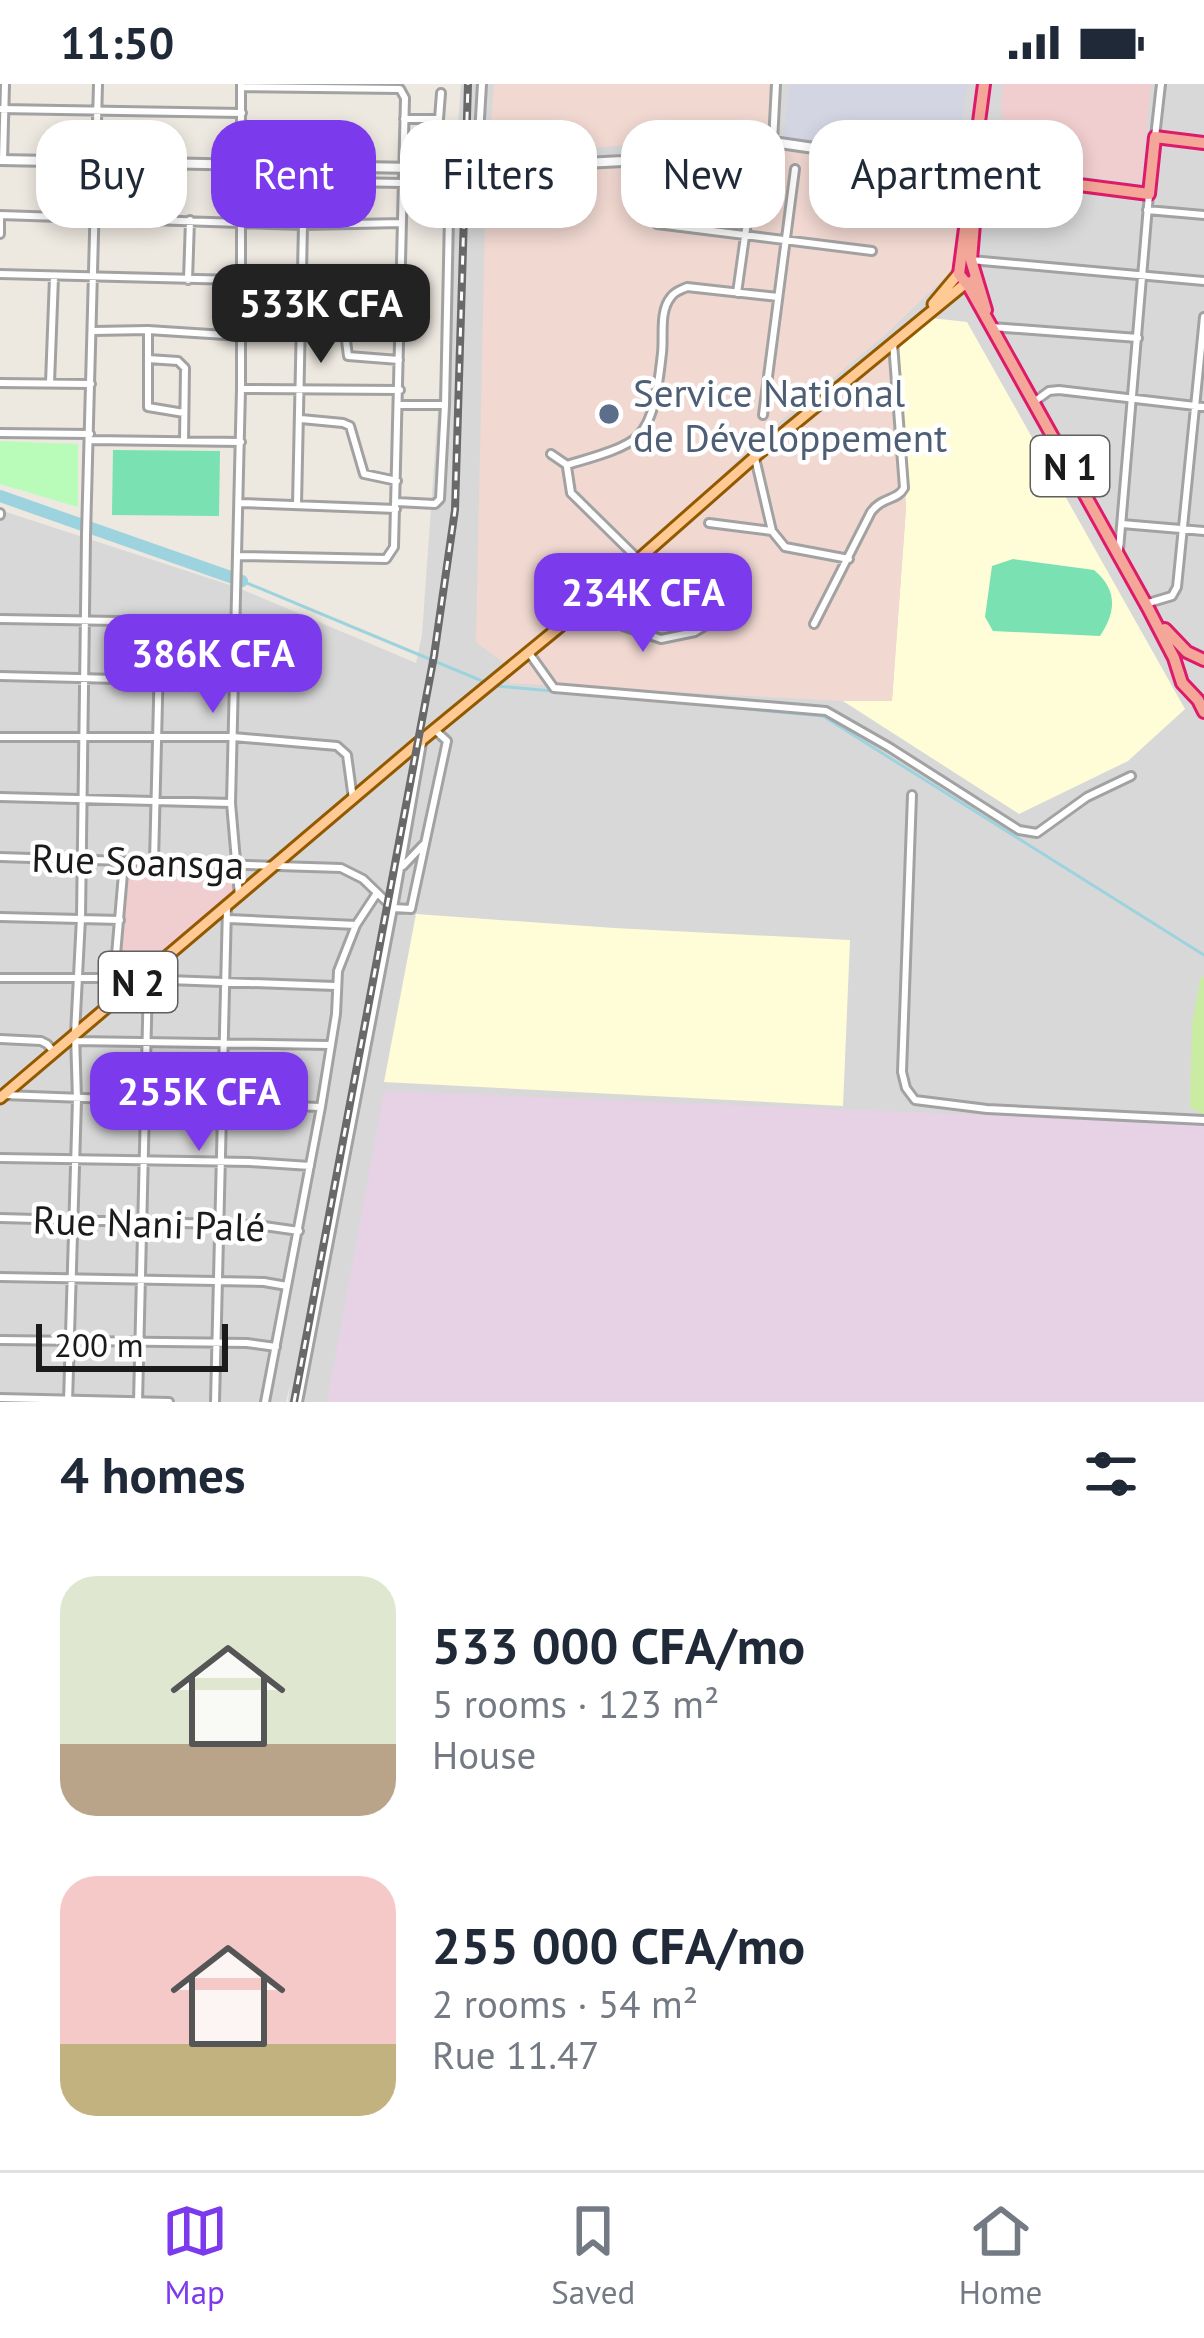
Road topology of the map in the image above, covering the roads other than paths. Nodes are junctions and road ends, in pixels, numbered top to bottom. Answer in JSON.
{"nodes":[{"id":1,"x":5,"y":84,"type":"edge"},
{"id":2,"x":98,"y":84,"type":"edge"},
{"id":3,"x":482,"y":84,"type":"edge"},
{"id":4,"x":776,"y":84,"type":"edge"},
{"id":5,"x":984,"y":84,"type":"edge"},
{"id":6,"x":1160,"y":84,"type":"edge"},
{"id":7,"x":242,"y":86,"type":"edge"},
{"id":8,"x":441,"y":93,"type":"dead end"},
{"id":9,"x":2,"y":109,"type":"edge"},
{"id":10,"x":98,"y":112,"type":"junction"},
{"id":11,"x":242,"y":113,"type":"junction"},
{"id":12,"x":404,"y":119,"type":"joint"},
{"id":13,"x":98,"y":120,"type":"edge"},
{"id":14,"x":242,"y":120,"type":"edge"},
{"id":15,"x":480,"y":120,"type":"edge"},
{"id":16,"x":774,"y":120,"type":"edge"},
{"id":17,"x":980,"y":120,"type":"edge"},
{"id":18,"x":1155,"y":137,"type":"junction"},
{"id":19,"x":1204,"y":143,"type":"edge"},
{"id":20,"x":1,"y":160,"type":"edge"},
{"id":21,"x":36,"y":161,"type":"edge"},
{"id":22,"x":795,"y":170,"type":"dead end"},
{"id":23,"x":1083,"y":186,"type":"edge"},
{"id":24,"x":1149,"y":194,"type":"junction"},
{"id":25,"x":1147,"y":210,"type":"junction"},
{"id":26,"x":0,"y":215,"type":"edge"},
{"id":27,"x":1204,"y":215,"type":"edge"},
{"id":28,"x":36,"y":216,"type":"edge"},
{"id":29,"x":187,"y":220,"type":"edge"},
{"id":30,"x":190,"y":220,"type":"junction"},
{"id":31,"x":211,"y":220,"type":"edge"},
{"id":32,"x":96,"y":228,"type":"edge"},
{"id":33,"x":244,"y":228,"type":"edge"},
{"id":34,"x":303,"y":228,"type":"edge"},
{"id":35,"x":401,"y":228,"type":"edge"},
{"id":36,"x":449,"y":228,"type":"edge"},
{"id":37,"x":686,"y":228,"type":"edge"},
{"id":38,"x":746,"y":228,"type":"edge"},
{"id":39,"x":971,"y":228,"type":"edge"},
{"id":40,"x":0,"y":234,"type":"edge"},
{"id":41,"x":745,"y":236,"type":"junction"},
{"id":42,"x":786,"y":241,"type":"junction"},
{"id":43,"x":872,"y":251,"type":"dead end"},
{"id":44,"x":0,"y":274,"type":"edge"},
{"id":45,"x":968,"y":274,"type":"junction"},
{"id":46,"x":1143,"y":275,"type":"junction"},
{"id":47,"x":54,"y":277,"type":"junction"},
{"id":48,"x":94,"y":278,"type":"junction"},
{"id":49,"x":188,"y":280,"type":"junction"},
{"id":50,"x":243,"y":280,"type":"junction"},
{"id":51,"x":1204,"y":280,"type":"edge"},
{"id":52,"x":301,"y":281,"type":"junction"},
{"id":53,"x":401,"y":284,"type":"junction"},
{"id":54,"x":737,"y":293,"type":"junction"},
{"id":55,"x":778,"y":297,"type":"junction"},
{"id":56,"x":1204,"y":317,"type":"edge"},
{"id":57,"x":344,"y":326,"type":"dead end"},
{"id":58,"x":992,"y":326,"type":"junction"},
{"id":59,"x":93,"y":331,"type":"junction"},
{"id":60,"x":148,"y":331,"type":"junction"},
{"id":61,"x":241,"y":336,"type":"junction"},
{"id":62,"x":1138,"y":338,"type":"junction"},
{"id":63,"x":893,"y":341,"type":"junction"},
{"id":64,"x":148,"y":358,"type":"junction"},
{"id":65,"x":399,"y":360,"type":"junction"},
{"id":66,"x":0,"y":383,"type":"edge"},
{"id":67,"x":50,"y":383,"type":"junction"},
{"id":68,"x":92,"y":383,"type":"junction"},
{"id":69,"x":242,"y":389,"type":"junction"},
{"id":70,"x":300,"y":389,"type":"junction"},
{"id":71,"x":400,"y":391,"type":"junction"},
{"id":72,"x":1133,"y":398,"type":"junction"},
{"id":73,"x":1034,"y":401,"type":"junction"},
{"id":74,"x":400,"y":405,"type":"junction"},
{"id":75,"x":445,"y":405,"type":"junction"},
{"id":76,"x":1200,"y":406,"type":"edge"},
{"id":77,"x":184,"y":413,"type":"junction"},
{"id":78,"x":763,"y":415,"type":"dead end"},
{"id":79,"x":299,"y":419,"type":"junction"},
{"id":80,"x":0,"y":433,"type":"edge"},
{"id":81,"x":90,"y":437,"type":"junction"},
{"id":82,"x":184,"y":441,"type":"junction"},
{"id":83,"x":241,"y":442,"type":"junction"},
{"id":84,"x":551,"y":454,"type":"dead end"},
{"id":85,"x":755,"y":458,"type":"junction"},
{"id":86,"x":567,"y":465,"type":"junction"},
{"id":87,"x":397,"y":481,"type":"junction"},
{"id":88,"x":240,"y":503,"type":"junction"},
{"id":89,"x":297,"y":506,"type":"junction"},
{"id":90,"x":396,"y":506,"type":"junction"},
{"id":91,"x":709,"y":523,"type":"dead end"},
{"id":92,"x":1122,"y":524,"type":"junction"},
{"id":93,"x":1185,"y":529,"type":"junction"},
{"id":94,"x":772,"y":531,"type":"junction"},
{"id":95,"x":1204,"y":531,"type":"edge"},
{"id":96,"x":1119,"y":554,"type":"junction"},
{"id":97,"x":238,"y":556,"type":"junction"},
{"id":98,"x":849,"y":559,"type":"junction"},
{"id":99,"x":639,"y":560,"type":"junction"},
{"id":100,"x":597,"y":596,"type":"junction"},
{"id":101,"x":1147,"y":606,"type":"junction"},
{"id":102,"x":0,"y":619,"type":"edge"},
{"id":103,"x":85,"y":619,"type":"junction"},
{"id":104,"x":160,"y":621,"type":"junction"},
{"id":105,"x":236,"y":622,"type":"junction"},
{"id":106,"x":708,"y":624,"type":"dead end"},
{"id":107,"x":814,"y":624,"type":"dead end"},
{"id":108,"x":529,"y":653,"type":"junction"},
{"id":109,"x":1202,"y":659,"type":"edge"},
{"id":110,"x":1180,"y":674,"type":"junction"},
{"id":111,"x":0,"y":676,"type":"edge"},
{"id":112,"x":85,"y":678,"type":"junction"},
{"id":113,"x":159,"y":680,"type":"junction"},
{"id":114,"x":234,"y":682,"type":"junction"},
{"id":115,"x":1186,"y":687,"type":"junction"},
{"id":116,"x":1204,"y":688,"type":"edge"},
{"id":117,"x":1204,"y":712,"type":"edge"},
{"id":118,"x":435,"y":730,"type":"junction"},
{"id":119,"x":157,"y":736,"type":"junction"},
{"id":120,"x":0,"y":737,"type":"edge"},
{"id":121,"x":233,"y":737,"type":"junction"},
{"id":122,"x":84,"y":738,"type":"junction"},
{"id":123,"x":422,"y":740,"type":"junction"},
{"id":124,"x":1131,"y":776,"type":"dead end"},
{"id":125,"x":912,"y":795,"type":"dead end"},
{"id":126,"x":0,"y":797,"type":"edge"},
{"id":127,"x":82,"y":799,"type":"junction"},
{"id":128,"x":352,"y":799,"type":"junction"},
{"id":129,"x":154,"y":801,"type":"junction"},
{"id":130,"x":231,"y":803,"type":"junction"},
{"id":131,"x":424,"y":845,"type":"junction"},
{"id":132,"x":0,"y":857,"type":"edge"},
{"id":133,"x":80,"y":860,"type":"junction"},
{"id":134,"x":124,"y":861,"type":"junction"},
{"id":135,"x":154,"y":862,"type":"junction"},
{"id":136,"x":235,"y":864,"type":"junction"},
{"id":137,"x":276,"y":865,"type":"junction"},
{"id":138,"x":400,"y":868,"type":"junction"},
{"id":139,"x":377,"y":893,"type":"junction"},
{"id":140,"x":239,"y":896,"type":"junction"},
{"id":141,"x":393,"y":908,"type":"junction"},
{"id":142,"x":227,"y":913,"type":"junction"},
{"id":143,"x":0,"y":917,"type":"edge"},
{"id":144,"x":81,"y":918,"type":"junction"},
{"id":145,"x":119,"y":920,"type":"junction"},
{"id":146,"x":356,"y":926,"type":"junction"},
{"id":147,"x":76,"y":977,"type":"junction"},
{"id":148,"x":0,"y":978,"type":"edge"},
{"id":149,"x":114,"y":978,"type":"junction"},
{"id":150,"x":145,"y":980,"type":"junction"},
{"id":151,"x":226,"y":981,"type":"junction"},
{"id":152,"x":335,"y":986,"type":"junction"},
{"id":153,"x":75,"y":1038,"type":"junction"},
{"id":154,"x":0,"y":1039,"type":"edge"},
{"id":155,"x":147,"y":1040,"type":"junction"},
{"id":156,"x":224,"y":1042,"type":"junction"},
{"id":157,"x":329,"y":1045,"type":"junction"},
{"id":158,"x":54,"y":1052,"type":"junction"},
{"id":159,"x":1,"y":1096,"type":"edge"},
{"id":160,"x":77,"y":1100,"type":"junction"},
{"id":161,"x":146,"y":1100,"type":"junction"},
{"id":162,"x":221,"y":1104,"type":"junction"},
{"id":163,"x":320,"y":1107,"type":"junction"},
{"id":164,"x":1204,"y":1120,"type":"edge"},
{"id":165,"x":0,"y":1159,"type":"edge"},
{"id":166,"x":75,"y":1159,"type":"junction"},
{"id":167,"x":144,"y":1160,"type":"junction"},
{"id":168,"x":220,"y":1163,"type":"junction"},
{"id":169,"x":310,"y":1166,"type":"junction"},
{"id":170,"x":0,"y":1218,"type":"edge"},
{"id":171,"x":72,"y":1219,"type":"junction"},
{"id":172,"x":143,"y":1222,"type":"junction"},
{"id":173,"x":218,"y":1224,"type":"junction"},
{"id":174,"x":298,"y":1232,"type":"junction"},
{"id":175,"x":0,"y":1277,"type":"edge"},
{"id":176,"x":70,"y":1279,"type":"junction"},
{"id":177,"x":141,"y":1281,"type":"junction"},
{"id":178,"x":217,"y":1283,"type":"junction"},
{"id":179,"x":287,"y":1286,"type":"junction"},
{"id":180,"x":0,"y":1340,"type":"edge"},
{"id":181,"x":68,"y":1342,"type":"junction"},
{"id":182,"x":141,"y":1343,"type":"junction"},
{"id":183,"x":215,"y":1343,"type":"junction"},
{"id":184,"x":276,"y":1347,"type":"junction"},
{"id":185,"x":0,"y":1398,"type":"edge"},
{"id":186,"x":68,"y":1401,"type":"edge"},
{"id":187,"x":138,"y":1401,"type":"edge"},
{"id":188,"x":169,"y":1402,"type":"edge"},
{"id":189,"x":215,"y":1402,"type":"edge"},
{"id":190,"x":265,"y":1402,"type":"edge"},
{"id":191,"x":298,"y":1402,"type":"edge"}],
"edges":[{"from":1,"to":9,"type":"street"},
{"from":2,"to":10,"type":"street"},
{"from":3,"to":15,"type":"street"},
{"from":4,"to":16,"type":"street"},
{"from":5,"to":17,"type":"highway"},
{"from":6,"to":18,"type":"street"},
{"from":7,"to":11,"type":"street"},
{"from":7,"to":12,"type":"street"},
{"from":8,"to":12,"type":"street"},
{"from":9,"to":10,"type":"street"},
{"from":9,"to":20,"type":"street"},
{"from":10,"to":11,"type":"street"},
{"from":10,"to":13,"type":"street"},
{"from":11,"to":14,"type":"street"},
{"from":18,"to":19,"type":"highway"},
{"from":18,"to":24,"type":"highway"},
{"from":20,"to":21,"type":"street"},
{"from":22,"to":42,"type":"street"},
{"from":23,"to":24,"type":"highway"},
{"from":24,"to":25,"type":"street"},
{"from":25,"to":27,"type":"street"},
{"from":25,"to":46,"type":"street"},
{"from":26,"to":28,"type":"street"},
{"from":26,"to":40,"type":"street"},
{"from":29,"to":30,"type":"street"},
{"from":30,"to":31,"type":"street"},
{"from":30,"to":49,"type":"street"},
{"from":32,"to":48,"type":"street"},
{"from":33,"to":50,"type":"street"},
{"from":34,"to":52,"type":"street"},
{"from":35,"to":53,"type":"street"},
{"from":36,"to":75,"type":"street"},
{"from":37,"to":41,"type":"street"},
{"from":38,"to":41,"type":"street"},
{"from":39,"to":45,"type":"highway"},
{"from":41,"to":42,"type":"street"},
{"from":41,"to":54,"type":"street"},
{"from":42,"to":43,"type":"street"},
{"from":42,"to":55,"type":"street"},
{"from":44,"to":47,"type":"street"},
{"from":45,"to":46,"type":"street"},
{"from":45,"to":58,"type":"highway","number":"N 1"},
{"from":45,"to":63,"type":"main road","number":"N 2"},
{"from":46,"to":51,"type":"street"},
{"from":46,"to":62,"type":"street"},
{"from":47,"to":48,"type":"street"},
{"from":47,"to":67,"type":"street"},
{"from":48,"to":49,"type":"street"},
{"from":48,"to":59,"type":"street"},
{"from":49,"to":50,"type":"street"},
{"from":50,"to":52,"type":"street"},
{"from":50,"to":61,"type":"street"},
{"from":52,"to":53,"type":"street"},
{"from":52,"to":70,"type":"street"},
{"from":53,"to":65,"type":"street"},
{"from":54,"to":55,"type":"street"},
{"from":54,"to":86,"type":"street"},
{"from":55,"to":78,"type":"street"},
{"from":56,"to":76,"type":"street"},
{"from":57,"to":65,"type":"street"},
{"from":58,"to":62,"type":"street"},
{"from":58,"to":73,"type":"highway","number":"N 1"},
{"from":59,"to":60,"type":"street"},
{"from":59,"to":68,"type":"street"},
{"from":60,"to":61,"type":"street"},
{"from":60,"to":64,"type":"street"},
{"from":61,"to":69,"type":"street"},
{"from":62,"to":72,"type":"street"},
{"from":63,"to":85,"type":"main road","number":"N 2"},
{"from":63,"to":98,"type":"street"},
{"from":64,"to":77,"type":"street"},
{"from":64,"to":77,"type":"street"},
{"from":65,"to":71,"type":"street"},
{"from":66,"to":67,"type":"street"},
{"from":67,"to":68,"type":"street"},
{"from":68,"to":81,"type":"street"},
{"from":69,"to":70,"type":"street"},
{"from":69,"to":83,"type":"street"},
{"from":70,"to":71,"type":"street"},
{"from":70,"to":79,"type":"street"},
{"from":71,"to":74,"type":"street"},
{"from":72,"to":73,"type":"street"},
{"from":72,"to":76,"type":"street"},
{"from":72,"to":92,"type":"street"},
{"from":73,"to":96,"type":"highway","number":"N 1"},
{"from":74,"to":75,"type":"street"},
{"from":74,"to":87,"type":"street"},
{"from":75,"to":90,"type":"street"},
{"from":76,"to":93,"type":"street"},
{"from":77,"to":82,"type":"street"},
{"from":79,"to":87,"type":"street"},
{"from":79,"to":89,"type":"street"},
{"from":80,"to":81,"type":"street"},
{"from":81,"to":82,"type":"street"},
{"from":81,"to":103,"type":"street"},
{"from":82,"to":83,"type":"street"},
{"from":83,"to":88,"type":"street"},
{"from":84,"to":86,"type":"street"},
{"from":85,"to":94,"type":"street"},
{"from":85,"to":99,"type":"main road","number":"N 2"},
{"from":86,"to":99,"type":"street"},
{"from":87,"to":90,"type":"street"},
{"from":88,"to":89,"type":"street"},
{"from":88,"to":97,"type":"street"},
{"from":89,"to":90,"type":"street"},
{"from":90,"to":97,"type":"street"},
{"from":91,"to":94,"type":"street"},
{"from":92,"to":93,"type":"street"},
{"from":92,"to":96,"type":"street"},
{"from":93,"to":95,"type":"street"},
{"from":93,"to":101,"type":"street"},
{"from":94,"to":98,"type":"street"},
{"from":96,"to":101,"type":"highway","number":"N 1"},
{"from":97,"to":105,"type":"street"},
{"from":98,"to":107,"type":"street"},
{"from":99,"to":100,"type":"main road","number":"N 2"},
{"from":100,"to":106,"type":"street"},
{"from":100,"to":108,"type":"main road","number":"N 2"},
{"from":101,"to":109,"type":"highway","number":"N 1"},
{"from":101,"to":110,"type":"highway","number":"N 1"},
{"from":102,"to":103,"type":"street"},
{"from":103,"to":104,"type":"street"},
{"from":103,"to":112,"type":"street"},
{"from":104,"to":105,"type":"street"},
{"from":104,"to":113,"type":"street"},
{"from":105,"to":114,"type":"street"},
{"from":108,"to":118,"type":"main road","number":"N 2"},
{"from":108,"to":124,"type":"street"},
{"from":109,"to":110,"type":"highway"},
{"from":110,"to":115,"type":"highway","number":"N 1"},
{"from":111,"to":112,"type":"street"},
{"from":112,"to":113,"type":"street"},
{"from":112,"to":122,"type":"street"},
{"from":113,"to":114,"type":"street"},
{"from":113,"to":119,"type":"street"},
{"from":114,"to":121,"type":"street"},
{"from":115,"to":116,"type":"highway"},
{"from":115,"to":117,"type":"highway","number":"N 1"},
{"from":118,"to":123,"type":"main road","number":"N 2"},
{"from":118,"to":131,"type":"street"},
{"from":119,"to":121,"type":"street"},
{"from":119,"to":122,"type":"street"},
{"from":119,"to":129,"type":"street"},
{"from":120,"to":122,"type":"street"},
{"from":121,"to":128,"type":"street"},
{"from":121,"to":130,"type":"street"},
{"from":122,"to":127,"type":"street"},
{"from":123,"to":128,"type":"main road","number":"N 2"},
{"from":123,"to":138,"type":"street"},
{"from":125,"to":164,"type":"street"},
{"from":126,"to":127,"type":"street"},
{"from":127,"to":129,"type":"street"},
{"from":127,"to":133,"type":"street"},
{"from":128,"to":137,"type":"main road","number":"N 2"},
{"from":129,"to":130,"type":"street"},
{"from":129,"to":135,"type":"street"},
{"from":130,"to":136,"type":"street"},
{"from":131,"to":138,"type":"street"},
{"from":131,"to":141,"type":"street"},
{"from":132,"to":133,"type":"street","name":"Rue Soansga"},
{"from":133,"to":134,"type":"street","name":"Rue Soansga"},
{"from":133,"to":144,"type":"street"},
{"from":134,"to":135,"type":"street","name":"Rue Soansga"},
{"from":134,"to":145,"type":"street"},
{"from":135,"to":136,"type":"street","name":"Rue Soansga"},
{"from":136,"to":137,"type":"street","name":"Rue Soansga"},
{"from":136,"to":140,"type":"street"},
{"from":137,"to":139,"type":"street","name":"Rue Soansga"},
{"from":137,"to":140,"type":"main road","number":"N 2"},
{"from":138,"to":141,"type":"street"},
{"from":139,"to":141,"type":"street","name":"Rue Soansga"},
{"from":139,"to":146,"type":"street"},
{"from":140,"to":142,"type":"main road","number":"N 2"},
{"from":141,"to":191,"type":"street"},
{"from":142,"to":146,"type":"street"},
{"from":142,"to":150,"type":"main road","number":"N 2"},
{"from":142,"to":151,"type":"street"},
{"from":143,"to":144,"type":"street"},
{"from":144,"to":145,"type":"street"},
{"from":144,"to":147,"type":"street"},
{"from":145,"to":149,"type":"street"},
{"from":146,"to":152,"type":"street"},
{"from":147,"to":148,"type":"street"},
{"from":147,"to":149,"type":"street"},
{"from":147,"to":153,"type":"street"},
{"from":149,"to":150,"type":"street"},
{"from":150,"to":151,"type":"street"},
{"from":150,"to":153,"type":"main road","number":"N 2"},
{"from":150,"to":155,"type":"street"},
{"from":151,"to":152,"type":"street"},
{"from":151,"to":156,"type":"street"},
{"from":152,"to":157,"type":"street"},
{"from":153,"to":155,"type":"street"},
{"from":153,"to":158,"type":"main road","number":"N 2"},
{"from":153,"to":160,"type":"street"},
{"from":154,"to":158,"type":"street"},
{"from":155,"to":156,"type":"street"},
{"from":155,"to":161,"type":"street"},
{"from":156,"to":157,"type":"street"},
{"from":156,"to":162,"type":"street"},
{"from":157,"to":163,"type":"street"},
{"from":158,"to":159,"type":"main road","number":"N 2"},
{"from":159,"to":160,"type":"street"},
{"from":160,"to":161,"type":"street"},
{"from":160,"to":166,"type":"street"},
{"from":161,"to":162,"type":"street"},
{"from":161,"to":167,"type":"street"},
{"from":162,"to":163,"type":"street"},
{"from":162,"to":168,"type":"street"},
{"from":163,"to":169,"type":"street"},
{"from":165,"to":166,"type":"street"},
{"from":166,"to":167,"type":"street"},
{"from":166,"to":171,"type":"street"},
{"from":167,"to":168,"type":"street"},
{"from":167,"to":172,"type":"street"},
{"from":168,"to":169,"type":"street"},
{"from":168,"to":173,"type":"street"},
{"from":169,"to":174,"type":"street"},
{"from":170,"to":171,"type":"street","name":"Rue Nani Palé"},
{"from":171,"to":172,"type":"street","name":"Rue Nani Palé"},
{"from":171,"to":176,"type":"street"},
{"from":172,"to":173,"type":"street","name":"Rue Nani Palé"},
{"from":172,"to":177,"type":"street"},
{"from":173,"to":174,"type":"street","name":"Rue Nani Palé"},
{"from":173,"to":178,"type":"street"},
{"from":174,"to":179,"type":"street"},
{"from":175,"to":176,"type":"street"},
{"from":176,"to":177,"type":"street"},
{"from":176,"to":181,"type":"street"},
{"from":177,"to":178,"type":"street"},
{"from":177,"to":182,"type":"street"},
{"from":178,"to":179,"type":"street"},
{"from":178,"to":183,"type":"street"},
{"from":179,"to":184,"type":"street"},
{"from":180,"to":181,"type":"street"},
{"from":181,"to":182,"type":"street"},
{"from":181,"to":186,"type":"street"},
{"from":182,"to":183,"type":"street"},
{"from":182,"to":187,"type":"street"},
{"from":183,"to":184,"type":"street"},
{"from":183,"to":189,"type":"street"},
{"from":184,"to":190,"type":"street"},
{"from":185,"to":186,"type":"street"},
{"from":186,"to":187,"type":"street"},
{"from":187,"to":188,"type":"street"}]}
